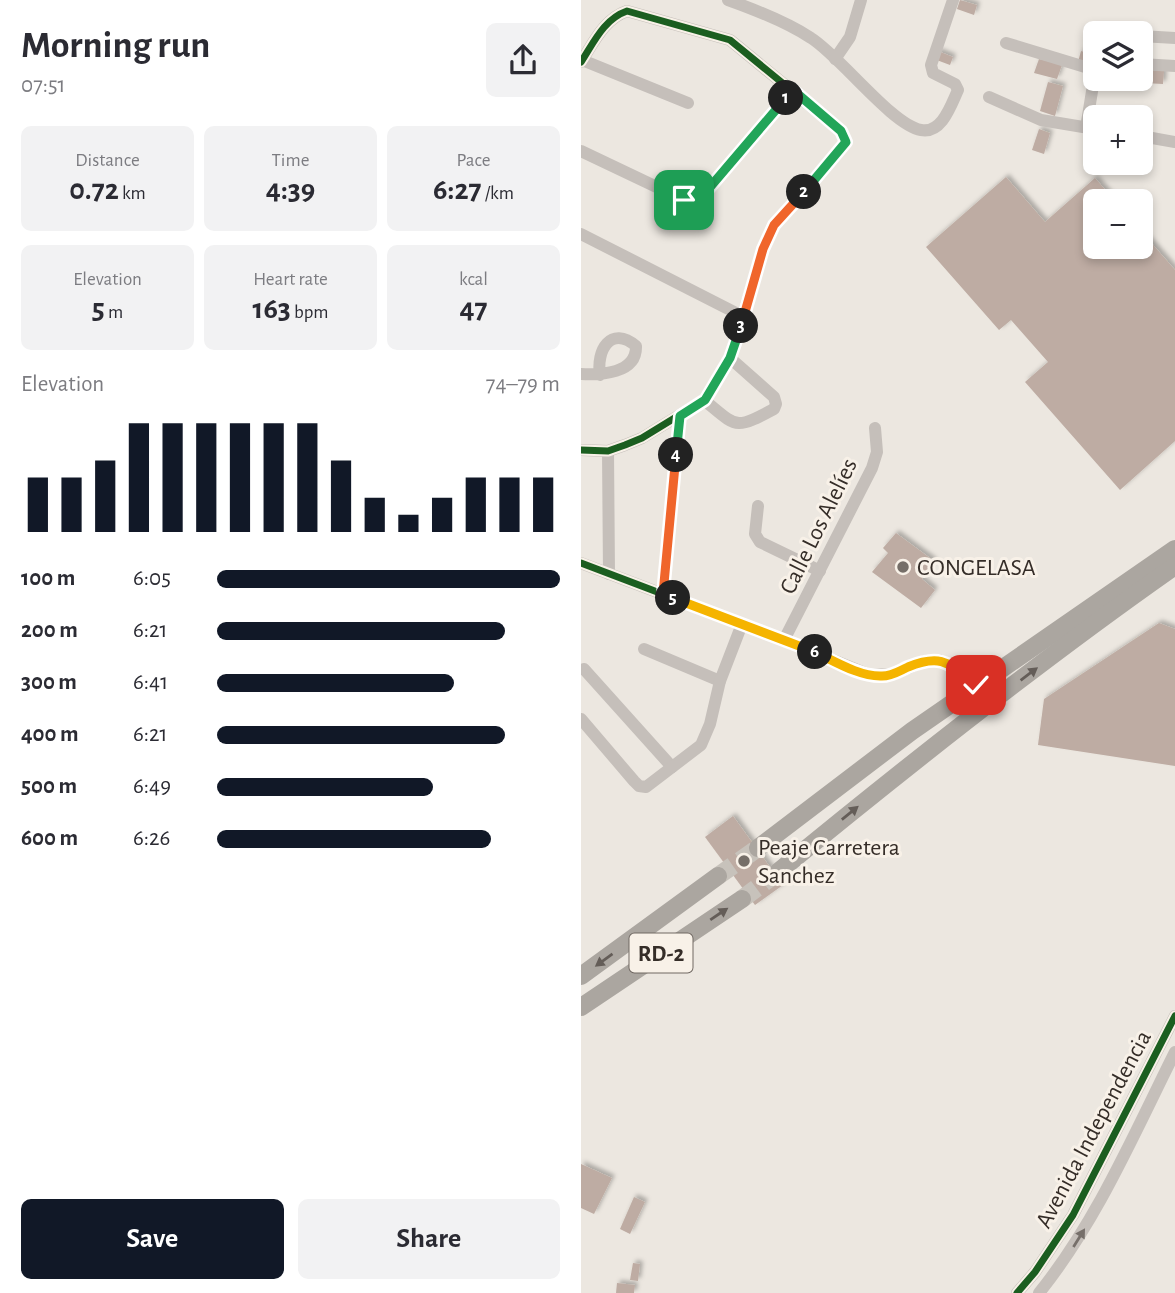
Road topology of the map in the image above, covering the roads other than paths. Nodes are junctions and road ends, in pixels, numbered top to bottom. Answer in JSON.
{"nodes":[{"id":1,"x":728,"y":0,"type":"edge"},
{"id":2,"x":861,"y":0,"type":"edge"},
{"id":3,"x":953,"y":0,"type":"edge"},
{"id":4,"x":753,"y":4,"type":"edge"},
{"id":5,"x":1153,"y":37,"type":"edge"},
{"id":6,"x":1175,"y":38,"type":"edge"},
{"id":7,"x":1006,"y":43,"type":"dead end"},
{"id":8,"x":835,"y":59,"type":"junction"},
{"id":9,"x":582,"y":61,"type":"edge"},
{"id":10,"x":1153,"y":65,"type":"edge"},
{"id":11,"x":1175,"y":66,"type":"edge"},
{"id":12,"x":1083,"y":67,"type":"edge"},
{"id":13,"x":793,"y":90,"type":"junction"},
{"id":14,"x":989,"y":97,"type":"dead end"},
{"id":15,"x":688,"y":103,"type":"dead end"},
{"id":16,"x":1083,"y":128,"type":"edge"},
{"id":17,"x":1153,"y":138,"type":"edge"},
{"id":18,"x":1175,"y":142,"type":"edge"},
{"id":19,"x":581,"y":151,"type":"edge"},
{"id":20,"x":581,"y":234,"type":"edge"},
{"id":21,"x":744,"y":317,"type":"junction"},
{"id":22,"x":730,"y":358,"type":"junction"},
{"id":23,"x":581,"y":374,"type":"edge"},
{"id":24,"x":600,"y":375,"type":"dead end"},
{"id":25,"x":705,"y":400,"type":"junction"},
{"id":26,"x":680,"y":416,"type":"junction"},
{"id":27,"x":875,"y":428,"type":"dead end"},
{"id":28,"x":581,"y":450,"type":"edge"},
{"id":29,"x":608,"y":451,"type":"junction"},
{"id":30,"x":758,"y":506,"type":"dead end"},
{"id":31,"x":1175,"y":538,"type":"edge"},
{"id":32,"x":1175,"y":550,"type":"edge"},
{"id":33,"x":581,"y":563,"type":"edge"},
{"id":34,"x":1175,"y":566,"type":"edge"},
{"id":35,"x":820,"y":570,"type":"junction"},
{"id":36,"x":609,"y":573,"type":"junction"},
{"id":37,"x":1175,"y":576,"type":"edge"},
{"id":38,"x":663,"y":594,"type":"junction"},
{"id":39,"x":1106,"y":595,"type":"junction"},
{"id":40,"x":1125,"y":601,"type":"junction"},
{"id":41,"x":743,"y":624,"type":"junction"},
{"id":42,"x":784,"y":640,"type":"junction"},
{"id":43,"x":645,"y":649,"type":"dead end"},
{"id":44,"x":584,"y":669,"type":"dead end"},
{"id":45,"x":720,"y":681,"type":"junction"},
{"id":46,"x":976,"y":685,"type":"junction"},
{"id":47,"x":581,"y":719,"type":"edge"},
{"id":48,"x":912,"y":731,"type":"junction"},
{"id":49,"x":925,"y":751,"type":"junction"},
{"id":50,"x":672,"y":767,"type":"junction"},
{"id":51,"x":758,"y":848,"type":"tunnel mouth"},
{"id":52,"x":778,"y":872,"type":"tunnel mouth"},
{"id":53,"x":718,"y":876,"type":"tunnel mouth"},
{"id":54,"x":742,"y":899,"type":"tunnel mouth"},
{"id":55,"x":581,"y":976,"type":"edge"},
{"id":56,"x":581,"y":1007,"type":"edge"},
{"id":57,"x":1175,"y":1016,"type":"edge"},
{"id":58,"x":1175,"y":1052,"type":"edge"},
{"id":59,"x":1017,"y":1293,"type":"edge"},
{"id":60,"x":1039,"y":1293,"type":"edge"}],
"edges":[{"from":1,"to":4,"type":"street"},
{"from":2,"to":8,"type":"street"},
{"from":3,"to":8,"type":"street"},
{"from":4,"to":8,"type":"street"},
{"from":5,"to":6,"type":"street"},
{"from":7,"to":12,"type":"street"},
{"from":9,"to":13,"type":"street"},
{"from":9,"to":15,"type":"street"},
{"from":10,"to":11,"type":"street"},
{"from":13,"to":19,"type":"street"},
{"from":13,"to":21,"type":"street"},
{"from":14,"to":16,"type":"street"},
{"from":17,"to":18,"type":"street"},
{"from":20,"to":21,"type":"street"},
{"from":21,"to":22,"type":"street"},
{"from":22,"to":25,"type":"street"},
{"from":22,"to":25,"type":"street"},
{"from":23,"to":24,"type":"street"},
{"from":25,"to":26,"type":"street"},
{"from":26,"to":29,"type":"street"},
{"from":26,"to":38,"type":"street"},
{"from":27,"to":35,"type":"street","name":"Calle Los Alelíes"},
{"from":28,"to":29,"type":"street"},
{"from":29,"to":36,"type":"street"},
{"from":30,"to":35,"type":"street"},
{"from":31,"to":39,"type":"highway"},
{"from":32,"to":39,"type":"highway"},
{"from":33,"to":36,"type":"street"},
{"from":34,"to":40,"type":"highway"},
{"from":35,"to":42,"type":"street","name":"Calle Los Alelíes"},
{"from":36,"to":38,"type":"street"},
{"from":37,"to":40,"type":"highway"},
{"from":38,"to":41,"type":"street"},
{"from":39,"to":46,"type":"highway"},
{"from":49,"to":40,"type":"highway","one_way":true},
{"from":41,"to":42,"type":"street"},
{"from":41,"to":45,"type":"street"},
{"from":42,"to":46,"type":"street"},
{"from":43,"to":45,"type":"street"},
{"from":44,"to":50,"type":"street"},
{"from":45,"to":50,"type":"street"},
{"from":46,"to":48,"type":"highway"},
{"from":47,"to":50,"type":"street"},
{"from":48,"to":49,"type":"highway"},
{"from":48,"to":51,"type":"highway"},
{"from":52,"to":49,"type":"highway","one_way":true},
{"from":53,"to":55,"type":"highway","number":"RD-2","one_way":true},
{"from":56,"to":54,"type":"highway","number":"RD-2","one_way":true},
{"from":57,"to":59,"type":"street","name":"Avenida Independencia"},
{"from":60,"to":58,"type":"street","name":"Avenida Independencia","one_way":true}]}
